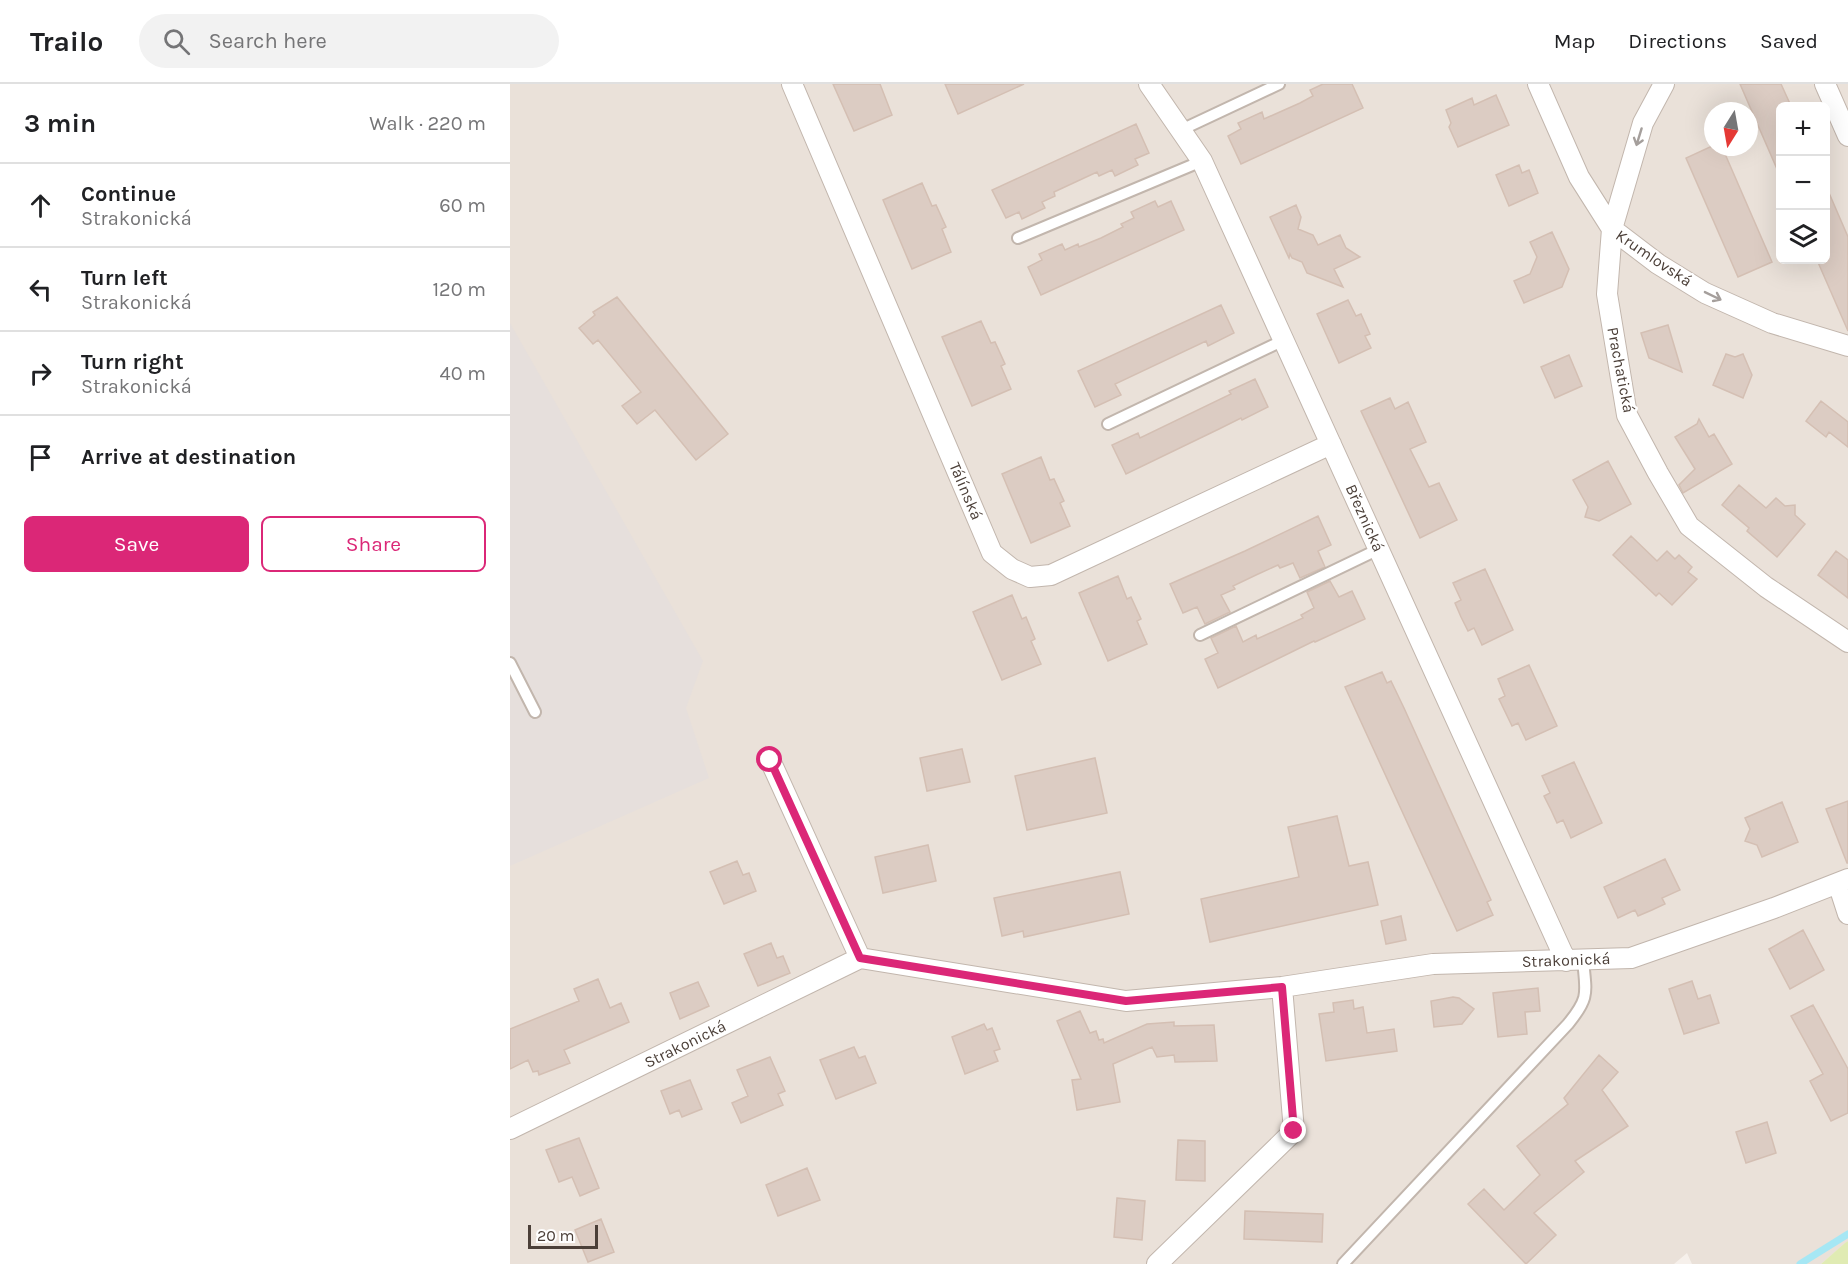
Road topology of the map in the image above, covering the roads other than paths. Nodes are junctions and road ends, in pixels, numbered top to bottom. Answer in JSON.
{"nodes":[{"id":1,"x":792,"y":84,"type":"edge"},
{"id":2,"x":1149,"y":84,"type":"edge"},
{"id":3,"x":1279,"y":84,"type":"edge"},
{"id":4,"x":1538,"y":84,"type":"edge"},
{"id":5,"x":1664,"y":84,"type":"edge"},
{"id":6,"x":1825,"y":84,"type":"edge"},
{"id":7,"x":1181,"y":130,"type":"junction"},
{"id":8,"x":1848,"y":136,"type":"edge"},
{"id":9,"x":1202,"y":160,"type":"junction"},
{"id":10,"x":1612,"y":229,"type":"junction"},
{"id":11,"x":1018,"y":238,"type":"dead end"},
{"id":12,"x":1284,"y":340,"type":"junction"},
{"id":13,"x":1848,"y":346,"type":"edge"},
{"id":14,"x":1108,"y":424,"type":"dead end"},
{"id":15,"x":1331,"y":444,"type":"junction"},
{"id":16,"x":1379,"y":549,"type":"junction"},
{"id":17,"x":1200,"y":635,"type":"dead end"},
{"id":18,"x":1848,"y":642,"type":"edge"},
{"id":19,"x":510,"y":663,"type":"edge"},
{"id":20,"x":535,"y":712,"type":"dead end"},
{"id":21,"x":770,"y":760,"type":"dead end"},
{"id":22,"x":1843,"y":881,"type":"edge"},
{"id":23,"x":1848,"y":914,"type":"edge"},
{"id":24,"x":860,"y":958,"type":"junction"},
{"id":25,"x":1574,"y":960,"type":"junction"},
{"id":26,"x":1282,"y":987,"type":"junction"},
{"id":27,"x":510,"y":1129,"type":"edge"},
{"id":28,"x":1157,"y":1264,"type":"edge"},
{"id":29,"x":1343,"y":1264,"type":"edge"}],
"edges":[{"from":1,"to":15,"type":"street","name":"Tálínská"},
{"from":2,"to":7,"type":"street","name":"Březnická"},
{"from":3,"to":7,"type":"lane"},
{"from":4,"to":10,"type":"street","name":"Krumlovská"},
{"from":5,"to":10,"type":"street","name":"Prachatická","one_way":true},
{"from":6,"to":8,"type":"street"},
{"from":7,"to":9,"type":"street","name":"Březnická"},
{"from":9,"to":11,"type":"lane"},
{"from":9,"to":12,"type":"street","name":"Březnická"},
{"from":10,"to":13,"type":"street","name":"Krumlovská","one_way":true},
{"from":10,"to":18,"type":"street","name":"Prachatická"},
{"from":12,"to":14,"type":"lane"},
{"from":12,"to":15,"type":"street","name":"Březnická"},
{"from":15,"to":16,"type":"street","name":"Březnická"},
{"from":16,"to":17,"type":"lane"},
{"from":16,"to":25,"type":"street","name":"Březnická"},
{"from":19,"to":20,"type":"lane"},
{"from":21,"to":24,"type":"street"},
{"from":22,"to":23,"type":"street","name":"Strakonická"},
{"from":22,"to":25,"type":"street","name":"Strakonická"},
{"from":24,"to":26,"type":"street","name":"Strakonická"},
{"from":24,"to":27,"type":"street","name":"Strakonická"},
{"from":25,"to":26,"type":"street","name":"Strakonická"},
{"from":25,"to":29,"type":"lane"},
{"from":26,"to":28,"type":"street"}]}
